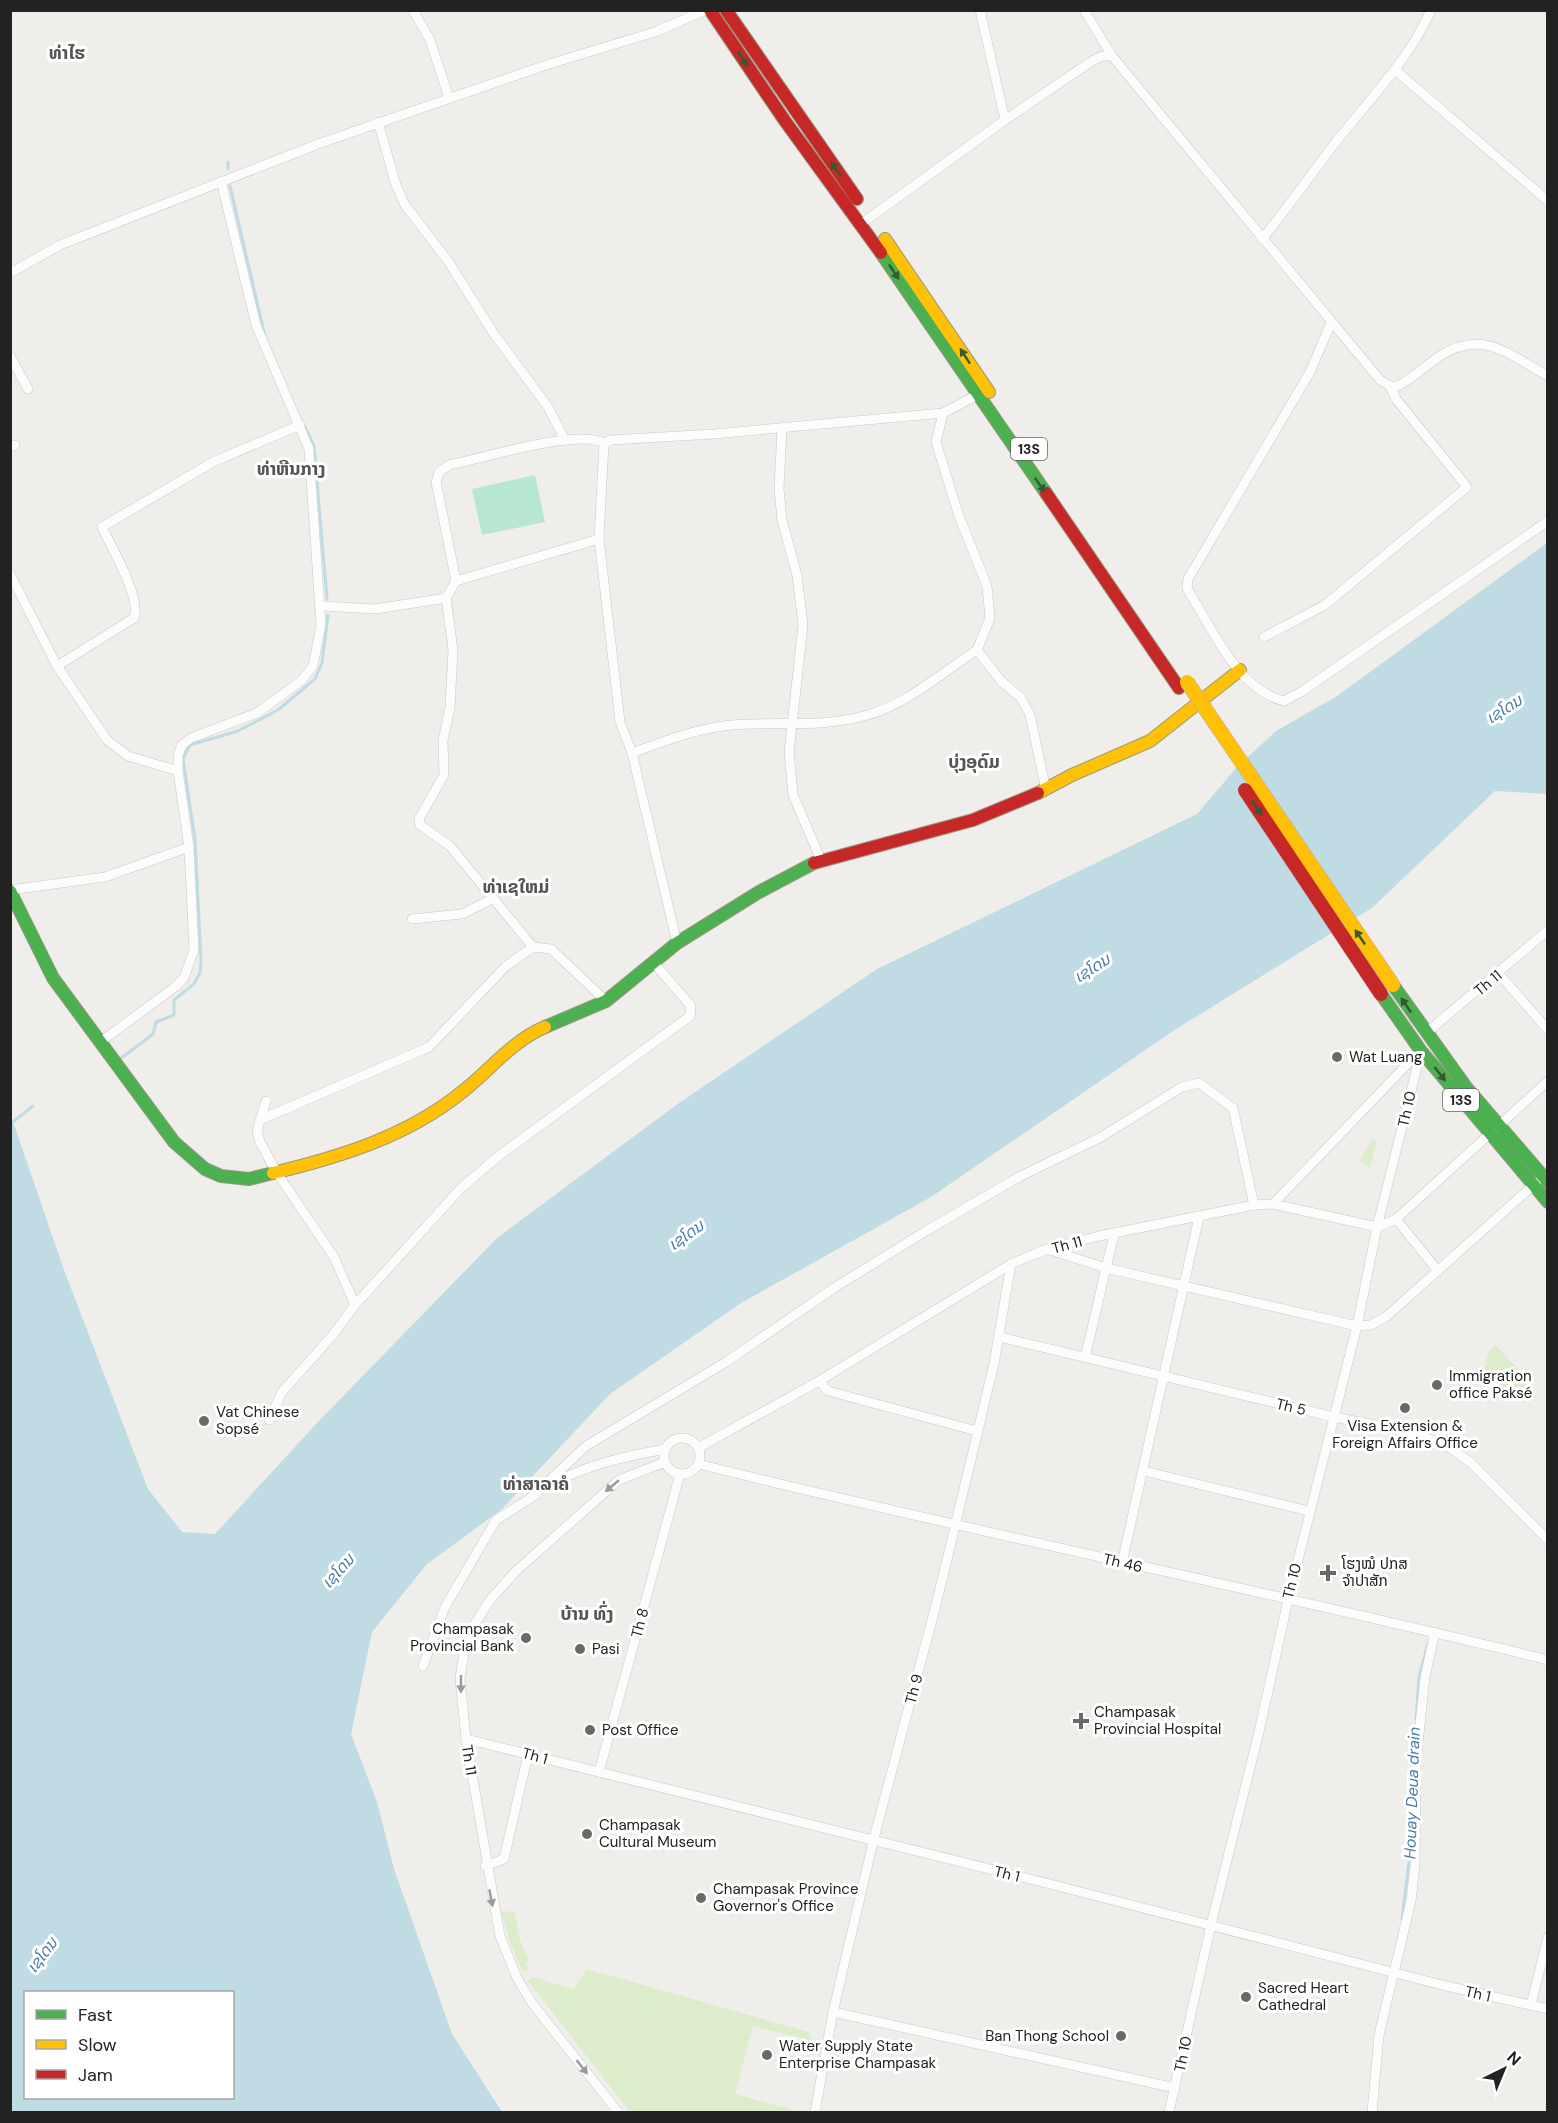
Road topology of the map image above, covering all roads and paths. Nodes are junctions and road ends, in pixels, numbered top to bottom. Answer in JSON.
{"nodes":[{"id":1,"x":413,"y":10,"type":"edge"},
{"id":2,"x":708,"y":10,"type":"edge"},
{"id":3,"x":726,"y":10,"type":"edge"},
{"id":4,"x":980,"y":10,"type":"edge"},
{"id":5,"x":1084,"y":10,"type":"edge"},
{"id":6,"x":1431,"y":10,"type":"edge"},
{"id":7,"x":1112,"y":56,"type":"junction"},
{"id":8,"x":1395,"y":70,"type":"junction"},
{"id":9,"x":449,"y":98,"type":"junction"},
{"id":10,"x":1005,"y":120,"type":"junction"},
{"id":11,"x":378,"y":122,"type":"junction"},
{"id":12,"x":221,"y":181,"type":"junction"},
{"id":13,"x":1548,"y":201,"type":"edge"},
{"id":14,"x":865,"y":220,"type":"junction"},
{"id":15,"x":1262,"y":239,"type":"junction"},
{"id":16,"x":10,"y":273,"type":"edge"},
{"id":17,"x":1331,"y":323,"type":"junction"},
{"id":18,"x":10,"y":356,"type":"edge"},
{"id":19,"x":1548,"y":376,"type":"edge"},
{"id":20,"x":1390,"y":386,"type":"junction"},
{"id":21,"x":28,"y":389,"type":"dead end"},
{"id":22,"x":982,"y":392,"type":"junction"},
{"id":23,"x":943,"y":413,"type":"junction"},
{"id":24,"x":300,"y":425,"type":"junction"},
{"id":25,"x":782,"y":428,"type":"junction"},
{"id":26,"x":565,"y":440,"type":"junction"},
{"id":27,"x":604,"y":443,"type":"junction"},
{"id":28,"x":1548,"y":521,"type":"edge"},
{"id":29,"x":599,"y":539,"type":"junction"},
{"id":30,"x":10,"y":574,"type":"edge"},
{"id":31,"x":456,"y":580,"type":"junction"},
{"id":32,"x":446,"y":597,"type":"junction"},
{"id":33,"x":322,"y":606,"type":"junction"},
{"id":34,"x":1264,"y":637,"type":"dead end"},
{"id":35,"x":977,"y":650,"type":"junction"},
{"id":36,"x":57,"y":666,"type":"junction"},
{"id":37,"x":1239,"y":670,"type":"junction"},
{"id":38,"x":1183,"y":685,"type":"junction"},
{"id":39,"x":793,"y":725,"type":"junction"},
{"id":40,"x":632,"y":753,"type":"junction"},
{"id":41,"x":177,"y":771,"type":"junction"},
{"id":42,"x":1046,"y":790,"type":"junction"},
{"id":43,"x":189,"y":847,"type":"junction"},
{"id":44,"x":821,"y":860,"type":"junction"},
{"id":45,"x":10,"y":891,"type":"edge"},
{"id":46,"x":492,"y":899,"type":"junction"},
{"id":47,"x":412,"y":919,"type":"dead end"},
{"id":48,"x":1548,"y":930,"type":"edge"},
{"id":49,"x":677,"y":943,"type":"junction"},
{"id":50,"x":533,"y":947,"type":"junction"},
{"id":51,"x":653,"y":962,"type":"junction"},
{"id":52,"x":1499,"y":974,"type":"junction"},
{"id":53,"x":606,"y":1000,"type":"junction"},
{"id":54,"x":1548,"y":1030,"type":"edge"},
{"id":55,"x":1426,"y":1033,"type":"junction"},
{"id":56,"x":99,"y":1043,"type":"junction"},
{"id":57,"x":1421,"y":1051,"type":"junction"},
{"id":58,"x":1548,"y":1081,"type":"edge"},
{"id":59,"x":266,"y":1101,"type":"dead end"},
{"id":60,"x":260,"y":1120,"type":"junction"},
{"id":61,"x":1493,"y":1130,"type":"junction"},
{"id":62,"x":277,"y":1173,"type":"junction"},
{"id":63,"x":1543,"y":1180,"type":"edge"},
{"id":64,"x":1548,"y":1202,"type":"edge"},
{"id":65,"x":1273,"y":1204,"type":"junction"},
{"id":66,"x":1254,"y":1205,"type":"junction"},
{"id":67,"x":1199,"y":1217,"type":"junction"},
{"id":68,"x":1396,"y":1219,"type":"junction"},
{"id":69,"x":1377,"y":1227,"type":"junction"},
{"id":70,"x":1114,"y":1234,"type":"junction"},
{"id":71,"x":1047,"y":1249,"type":"junction"},
{"id":72,"x":1011,"y":1264,"type":"junction"},
{"id":73,"x":1106,"y":1268,"type":"junction"},
{"id":74,"x":1438,"y":1271,"type":"junction"},
{"id":75,"x":1184,"y":1284,"type":"junction"},
{"id":76,"x":355,"y":1305,"type":"junction"},
{"id":77,"x":1357,"y":1326,"type":"junction"},
{"id":78,"x":1000,"y":1337,"type":"junction"},
{"id":79,"x":1085,"y":1358,"type":"junction"},
{"id":80,"x":1165,"y":1377,"type":"junction"},
{"id":81,"x":819,"y":1381,"type":"junction"},
{"id":82,"x":1334,"y":1417,"type":"junction"},
{"id":83,"x":269,"y":1420,"type":"dead end"},
{"id":84,"x":977,"y":1431,"type":"junction"},
{"id":85,"x":698,"y":1448,"type":"junction"},
{"id":86,"x":666,"y":1449,"type":"junction"},
{"id":87,"x":665,"y":1462,"type":"junction"},
{"id":88,"x":698,"y":1464,"type":"junction"},
{"id":89,"x":1144,"y":1471,"type":"junction"},
{"id":90,"x":680,"y":1474,"type":"junction"},
{"id":91,"x":533,"y":1496,"type":"junction"},
{"id":92,"x":1309,"y":1511,"type":"junction"},
{"id":93,"x":956,"y":1524,"type":"junction"},
{"id":94,"x":1548,"y":1540,"type":"edge"},
{"id":95,"x":1122,"y":1563,"type":"junction"},
{"id":96,"x":1288,"y":1600,"type":"junction"},
{"id":97,"x":1435,"y":1632,"type":"junction"},
{"id":98,"x":1548,"y":1660,"type":"edge"},
{"id":99,"x":423,"y":1666,"type":"dead end"},
{"id":100,"x":466,"y":1739,"type":"junction"},
{"id":101,"x":528,"y":1754,"type":"junction"},
{"id":102,"x":599,"y":1772,"type":"junction"},
{"id":103,"x":873,"y":1842,"type":"junction"},
{"id":104,"x":486,"y":1866,"type":"junction"},
{"id":105,"x":1211,"y":1925,"type":"junction"},
{"id":106,"x":1548,"y":1937,"type":"edge"},
{"id":107,"x":1396,"y":1972,"type":"junction"},
{"id":108,"x":1531,"y":2005,"type":"junction"},
{"id":109,"x":1548,"y":2009,"type":"edge"},
{"id":110,"x":833,"y":2012,"type":"junction"},
{"id":111,"x":1175,"y":2088,"type":"junction"},
{"id":112,"x":618,"y":2112,"type":"edge"},
{"id":113,"x":815,"y":2112,"type":"edge"},
{"id":114,"x":1169,"y":2112,"type":"edge"},
{"id":115,"x":1372,"y":2112,"type":"edge"}],
"edges":[{"from":1,"to":9,"type":"street"},
{"from":2,"to":9,"type":"street"},
{"from":2,"to":14,"type":"main road","number":"13S","one_way":true},
{"from":14,"to":3,"type":"main road","number":"13S","one_way":true},
{"from":4,"to":10,"type":"street"},
{"from":5,"to":7,"type":"street"},
{"from":6,"to":8,"type":"street"},
{"from":7,"to":10,"type":"street"},
{"from":7,"to":15,"type":"street"},
{"from":8,"to":13,"type":"street"},
{"from":8,"to":15,"type":"street"},
{"from":9,"to":11,"type":"street"},
{"from":10,"to":14,"type":"street"},
{"from":11,"to":12,"type":"street"},
{"from":11,"to":26,"type":"street"},
{"from":12,"to":16,"type":"street"},
{"from":12,"to":24,"type":"street"},
{"from":14,"to":22,"type":"main road","number":"13S"},
{"from":15,"to":17,"type":"street"},
{"from":17,"to":20,"type":"street"},
{"from":17,"to":37,"type":"street"},
{"from":18,"to":21,"type":"street"},
{"from":19,"to":20,"type":"street"},
{"from":20,"to":34,"type":"street"},
{"from":22,"to":23,"type":"street"},
{"from":22,"to":38,"type":"main road","number":"13S"},
{"from":23,"to":25,"type":"street"},
{"from":23,"to":35,"type":"street"},
{"from":24,"to":33,"type":"street"},
{"from":24,"to":36,"type":"street"},
{"from":25,"to":27,"type":"street"},
{"from":25,"to":39,"type":"street"},
{"from":26,"to":27,"type":"street"},
{"from":26,"to":31,"type":"street"},
{"from":27,"to":29,"type":"street"},
{"from":28,"to":37,"type":"street"},
{"from":29,"to":31,"type":"street"},
{"from":29,"to":40,"type":"street"},
{"from":30,"to":36,"type":"street"},
{"from":31,"to":32,"type":"street"},
{"from":32,"to":33,"type":"street"},
{"from":32,"to":46,"type":"street"},
{"from":33,"to":41,"type":"street"},
{"from":35,"to":39,"type":"street"},
{"from":35,"to":42,"type":"street"},
{"from":36,"to":41,"type":"street"},
{"from":37,"to":42,"type":"main road"},
{"from":55,"to":38,"type":"main road","number":"13S","one_way":true,"bridge":true},
{"from":38,"to":57,"type":"main road","number":"13S","one_way":true,"bridge":true},
{"from":39,"to":40,"type":"street"},
{"from":39,"to":44,"type":"street"},
{"from":40,"to":49,"type":"street"},
{"from":41,"to":43,"type":"street"},
{"from":42,"to":44,"type":"main road"},
{"from":43,"to":45,"type":"street"},
{"from":43,"to":56,"type":"street"},
{"from":44,"to":49,"type":"main road"},
{"from":45,"to":56,"type":"main road"},
{"from":46,"to":47,"type":"street"},
{"from":46,"to":50,"type":"street"},
{"from":48,"to":52,"type":"street","name":"Th 11"},
{"from":49,"to":51,"type":"main road"},
{"from":50,"to":53,"type":"street"},
{"from":50,"to":60,"type":"street"},
{"from":51,"to":53,"type":"main road"},
{"from":51,"to":76,"type":"street"},
{"from":52,"to":54,"type":"street"},
{"from":52,"to":55,"type":"street","name":"Th 11"},
{"from":53,"to":62,"type":"main road"},
{"from":55,"to":61,"type":"main road","number":"13S"},
{"from":56,"to":62,"type":"main road"},
{"from":57,"to":61,"type":"main road","number":"13S","one_way":true},
{"from":57,"to":65,"type":"street"},
{"from":57,"to":69,"type":"street","name":"Th 10"},
{"from":58,"to":61,"type":"street"},
{"from":59,"to":60,"type":"street"},
{"from":60,"to":62,"type":"street"},
{"from":61,"to":63,"type":"main road","number":"13S"},
{"from":61,"to":68,"type":"street"},
{"from":62,"to":76,"type":"street"},
{"from":63,"to":64,"type":"main road","number":"13S"},
{"from":63,"to":74,"type":"street"},
{"from":65,"to":66,"type":"street","name":"Th 11"},
{"from":65,"to":69,"type":"street","name":"Th 11"},
{"from":66,"to":67,"type":"street","name":"Th 11"},
{"from":66,"to":91,"type":"street"},
{"from":67,"to":70,"type":"street","name":"Th 11"},
{"from":67,"to":75,"type":"street"},
{"from":68,"to":69,"type":"street"},
{"from":68,"to":74,"type":"street"},
{"from":69,"to":77,"type":"street","name":"Th 10"},
{"from":70,"to":71,"type":"street","name":"Th 11"},
{"from":70,"to":73,"type":"street"},
{"from":71,"to":72,"type":"street","name":"Th 11"},
{"from":71,"to":73,"type":"street"},
{"from":72,"to":78,"type":"street","name":"Th 9"},
{"from":72,"to":81,"type":"street","name":"Th 11"},
{"from":73,"to":75,"type":"street"},
{"from":73,"to":79,"type":"street"},
{"from":74,"to":77,"type":"street"},
{"from":75,"to":77,"type":"street"},
{"from":75,"to":80,"type":"street"},
{"from":76,"to":83,"type":"street"},
{"from":77,"to":82,"type":"street","name":"Th 10"},
{"from":78,"to":79,"type":"street","name":"Th 5"},
{"from":78,"to":84,"type":"street","name":"Th 9"},
{"from":79,"to":80,"type":"street","name":"Th 5"},
{"from":80,"to":82,"type":"street","name":"Th 5"},
{"from":80,"to":89,"type":"street"},
{"from":81,"to":84,"type":"street"},
{"from":81,"to":85,"type":"street","name":"Th 11"},
{"from":82,"to":92,"type":"street","name":"Th 10"},
{"from":82,"to":94,"type":"street","name":"Th 5"},
{"from":84,"to":93,"type":"street","name":"Th 9"},
{"from":85,"to":86,"type":"street"},
{"from":85,"to":88,"type":"street"},
{"from":86,"to":87,"type":"street"},
{"from":86,"to":91,"type":"street"},
{"from":87,"to":90,"type":"street"},
{"from":87,"to":100,"type":"street","name":"Th 11","one_way":true},
{"from":88,"to":90,"type":"street"},
{"from":88,"to":93,"type":"street","name":"Th 46"},
{"from":89,"to":92,"type":"street"},
{"from":89,"to":95,"type":"street"},
{"from":90,"to":102,"type":"street","name":"Th 8"},
{"from":91,"to":99,"type":"street"},
{"from":92,"to":96,"type":"street","name":"Th 10"},
{"from":93,"to":95,"type":"street","name":"Th 46"},
{"from":93,"to":103,"type":"street","name":"Th 9"},
{"from":95,"to":96,"type":"street","name":"Th 46"},
{"from":96,"to":97,"type":"street","name":"Th 46"},
{"from":96,"to":105,"type":"street","name":"Th 10"},
{"from":97,"to":98,"type":"street","name":"Th 46"},
{"from":97,"to":107,"type":"street"},
{"from":100,"to":101,"type":"street","name":"Th 1"},
{"from":100,"to":104,"type":"street","name":"Th 11"},
{"from":101,"to":102,"type":"street","name":"Th 1"},
{"from":101,"to":104,"type":"street"},
{"from":102,"to":103,"type":"street","name":"Th 1"},
{"from":103,"to":105,"type":"street","name":"Th 1"},
{"from":103,"to":110,"type":"street","name":"Th 9"},
{"from":104,"to":112,"type":"street","name":"Th 11","one_way":true},
{"from":105,"to":107,"type":"street","name":"Th 1"},
{"from":105,"to":111,"type":"street","name":"Th 10"},
{"from":106,"to":108,"type":"street"},
{"from":107,"to":108,"type":"street","name":"Th 1"},
{"from":107,"to":115,"type":"street"},
{"from":108,"to":109,"type":"street","name":"Th 1"},
{"from":110,"to":111,"type":"street"},
{"from":110,"to":113,"type":"street","name":"Th 9"},
{"from":111,"to":114,"type":"street","name":"Th 10"}]}
